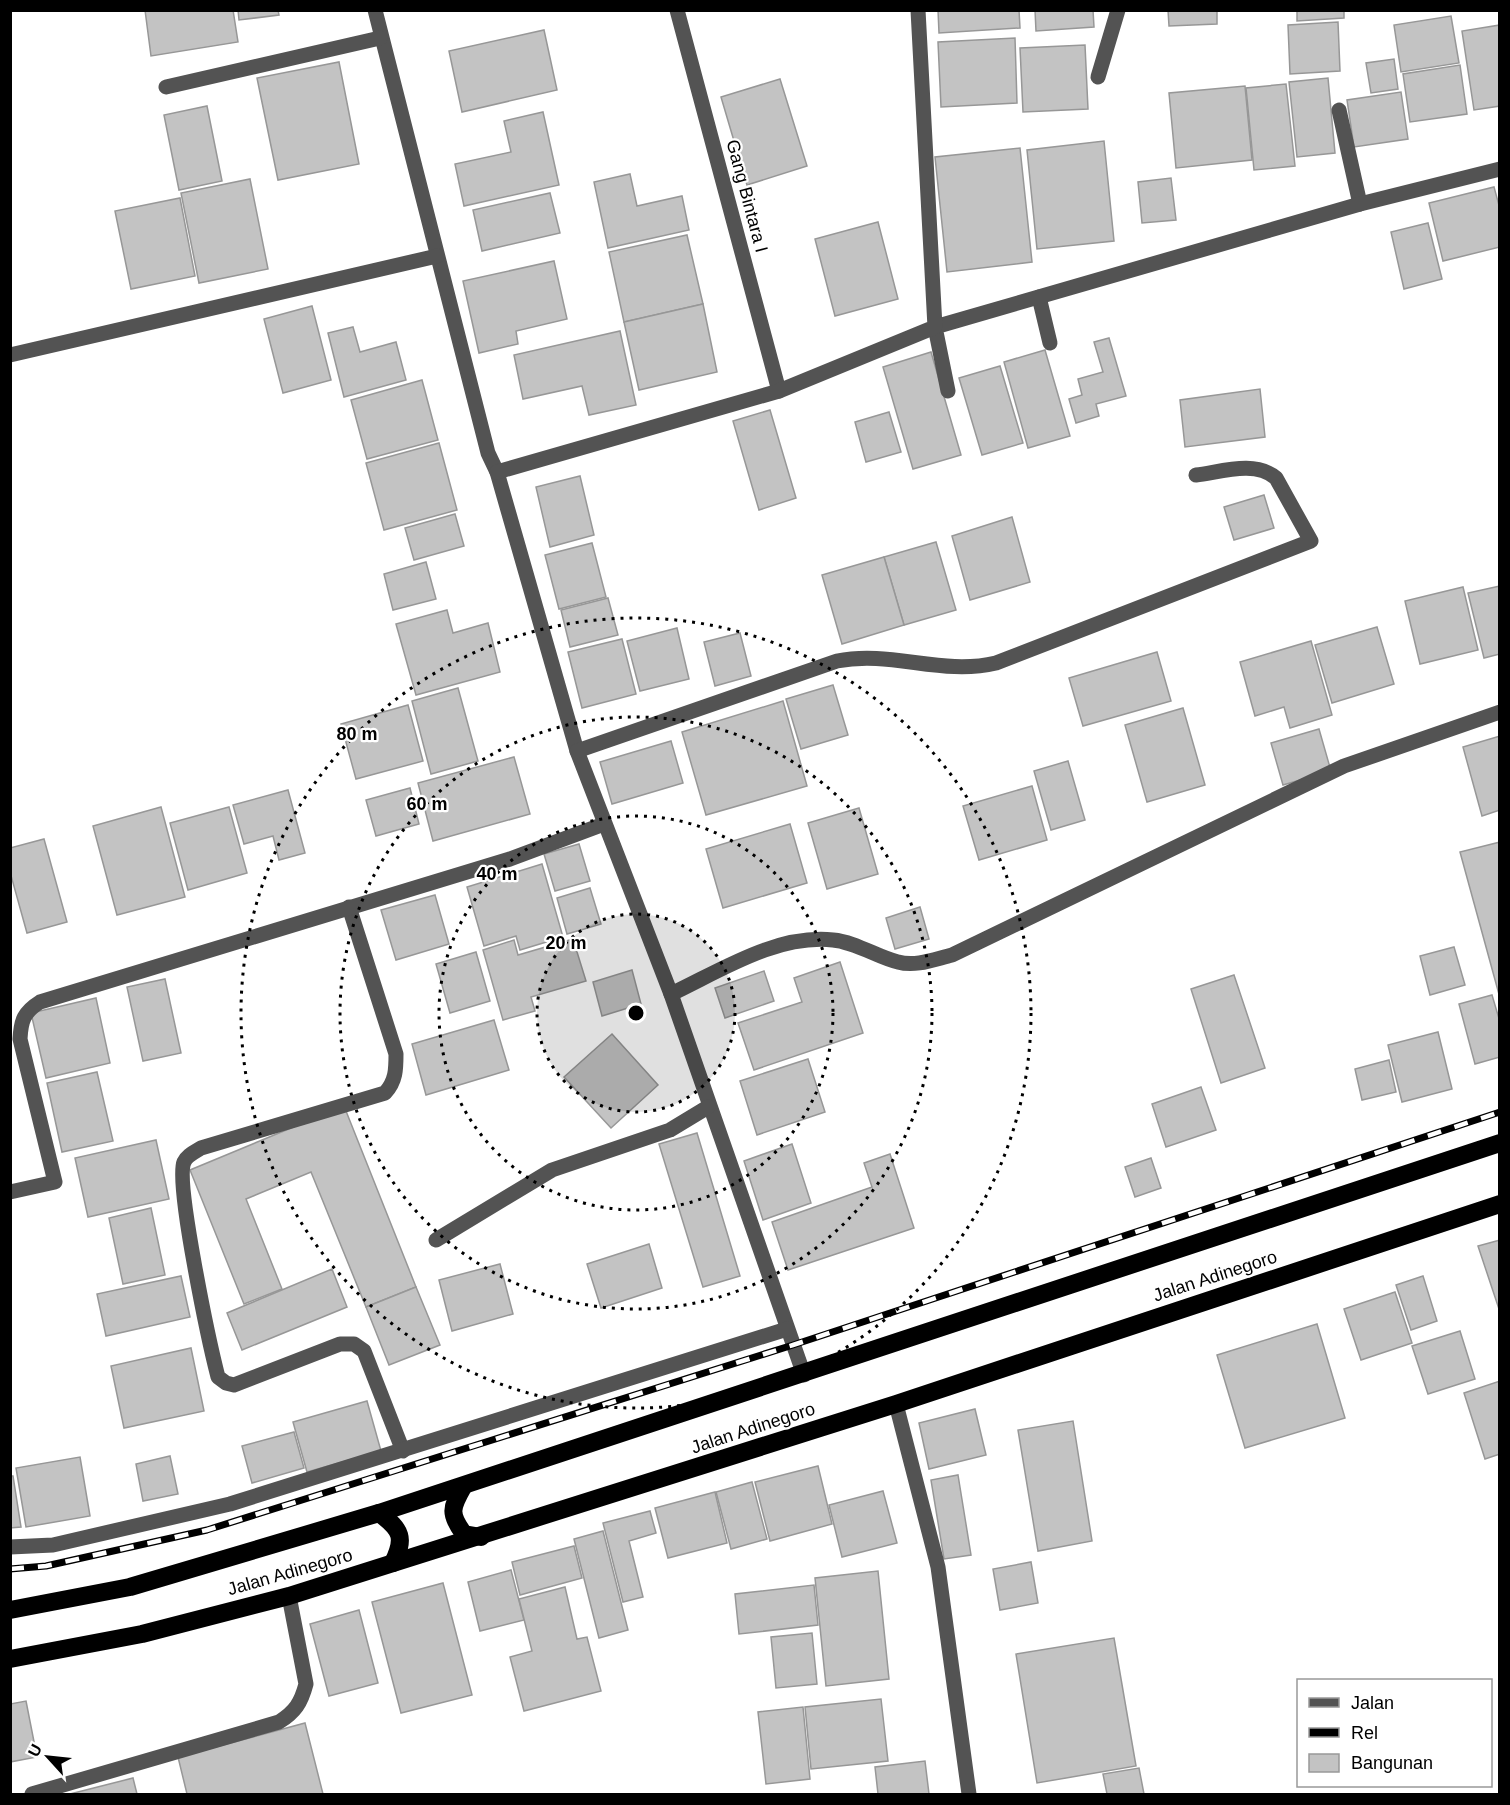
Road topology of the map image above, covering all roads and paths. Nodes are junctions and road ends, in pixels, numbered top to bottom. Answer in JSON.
{"nodes":[{"id":1,"x":375,"y":10,"type":"edge"},
{"id":2,"x":677,"y":10,"type":"edge"},
{"id":3,"x":918,"y":10,"type":"edge"},
{"id":4,"x":1118,"y":10,"type":"edge"},
{"id":5,"x":380,"y":38,"type":"junction"},
{"id":6,"x":1098,"y":77,"type":"dead end"},
{"id":7,"x":166,"y":87,"type":"dead end"},
{"id":8,"x":1339,"y":110,"type":"dead end"},
{"id":9,"x":1500,"y":169,"type":"edge"},
{"id":10,"x":1360,"y":204,"type":"junction"},
{"id":11,"x":437,"y":256,"type":"junction"},
{"id":12,"x":1040,"y":297,"type":"junction"},
{"id":13,"x":935,"y":327,"type":"junction"},
{"id":14,"x":1050,"y":343,"type":"dead end"},
{"id":15,"x":10,"y":355,"type":"edge"},
{"id":16,"x":948,"y":391,"type":"dead end"},
{"id":17,"x":779,"y":392,"type":"junction"},
{"id":18,"x":497,"y":472,"type":"junction"},
{"id":19,"x":1196,"y":475,"type":"dead end"},
{"id":20,"x":1500,"y":712,"type":"edge"},
{"id":21,"x":577,"y":751,"type":"junction"},
{"id":22,"x":604,"y":824,"type":"junction"},
{"id":23,"x":348,"y":907,"type":"junction"},
{"id":24,"x":671,"y":994,"type":"junction"},
{"id":25,"x":708,"y":1107,"type":"junction"},
{"id":26,"x":1500,"y":1143,"type":"edge"},
{"id":27,"x":10,"y":1192,"type":"edge"},
{"id":28,"x":1500,"y":1204,"type":"edge"},
{"id":29,"x":436,"y":1240,"type":"dead end"},
{"id":30,"x":787,"y":1329,"type":"junction"},
{"id":31,"x":804,"y":1375,"type":"junction"},
{"id":32,"x":896,"y":1404,"type":"junction"},
{"id":33,"x":403,"y":1451,"type":"junction"},
{"id":34,"x":463,"y":1487,"type":"junction"},
{"id":35,"x":380,"y":1513,"type":"junction"},
{"id":36,"x":481,"y":1537,"type":"junction"},
{"id":37,"x":10,"y":1547,"type":"edge"},
{"id":38,"x":393,"y":1563,"type":"junction"},
{"id":39,"x":289,"y":1596,"type":"junction"},
{"id":40,"x":10,"y":1610,"type":"edge"},
{"id":41,"x":10,"y":1659,"type":"edge"},
{"id":42,"x":32,"y":1794,"type":"edge"},
{"id":43,"x":969,"y":1794,"type":"edge"}],
"edges":[{"from":1,"to":5,"type":"street"},
{"from":2,"to":17,"type":"street","name":"Gang Bintara I"},
{"from":3,"to":13,"type":"street"},
{"from":4,"to":6,"type":"street"},
{"from":5,"to":7,"type":"street"},
{"from":5,"to":11,"type":"street"},
{"from":8,"to":10,"type":"street"},
{"from":9,"to":10,"type":"street"},
{"from":10,"to":12,"type":"street"},
{"from":11,"to":15,"type":"street"},
{"from":11,"to":18,"type":"street"},
{"from":12,"to":13,"type":"street"},
{"from":12,"to":14,"type":"street"},
{"from":13,"to":16,"type":"street"},
{"from":13,"to":17,"type":"street"},
{"from":17,"to":18,"type":"street"},
{"from":18,"to":21,"type":"street"},
{"from":19,"to":21,"type":"street"},
{"from":20,"to":24,"type":"street"},
{"from":21,"to":22,"type":"street"},
{"from":22,"to":23,"type":"street"},
{"from":22,"to":24,"type":"street"},
{"from":23,"to":27,"type":"street"},
{"from":23,"to":33,"type":"street"},
{"from":24,"to":25,"type":"street"},
{"from":25,"to":29,"type":"street"},
{"from":25,"to":30,"type":"street"},
{"from":26,"to":31,"type":"highway"},
{"from":28,"to":32,"type":"highway","name":"Jalan Adinegoro"},
{"from":30,"to":31,"type":"street"},
{"from":30,"to":33,"type":"street"},
{"from":31,"to":34,"type":"highway"},
{"from":32,"to":36,"type":"highway","name":"Jalan Adinegoro"},
{"from":32,"to":43,"type":"street"},
{"from":33,"to":37,"type":"street"},
{"from":34,"to":35,"type":"highway"},
{"from":34,"to":36,"type":"highway"},
{"from":35,"to":38,"type":"highway"},
{"from":35,"to":40,"type":"highway"},
{"from":36,"to":38,"type":"highway","name":"Jalan Adinegoro"},
{"from":38,"to":39,"type":"highway","name":"Jalan Adinegoro"},
{"from":39,"to":41,"type":"highway","name":"Jalan Adinegoro"},
{"from":39,"to":42,"type":"street"}]}
